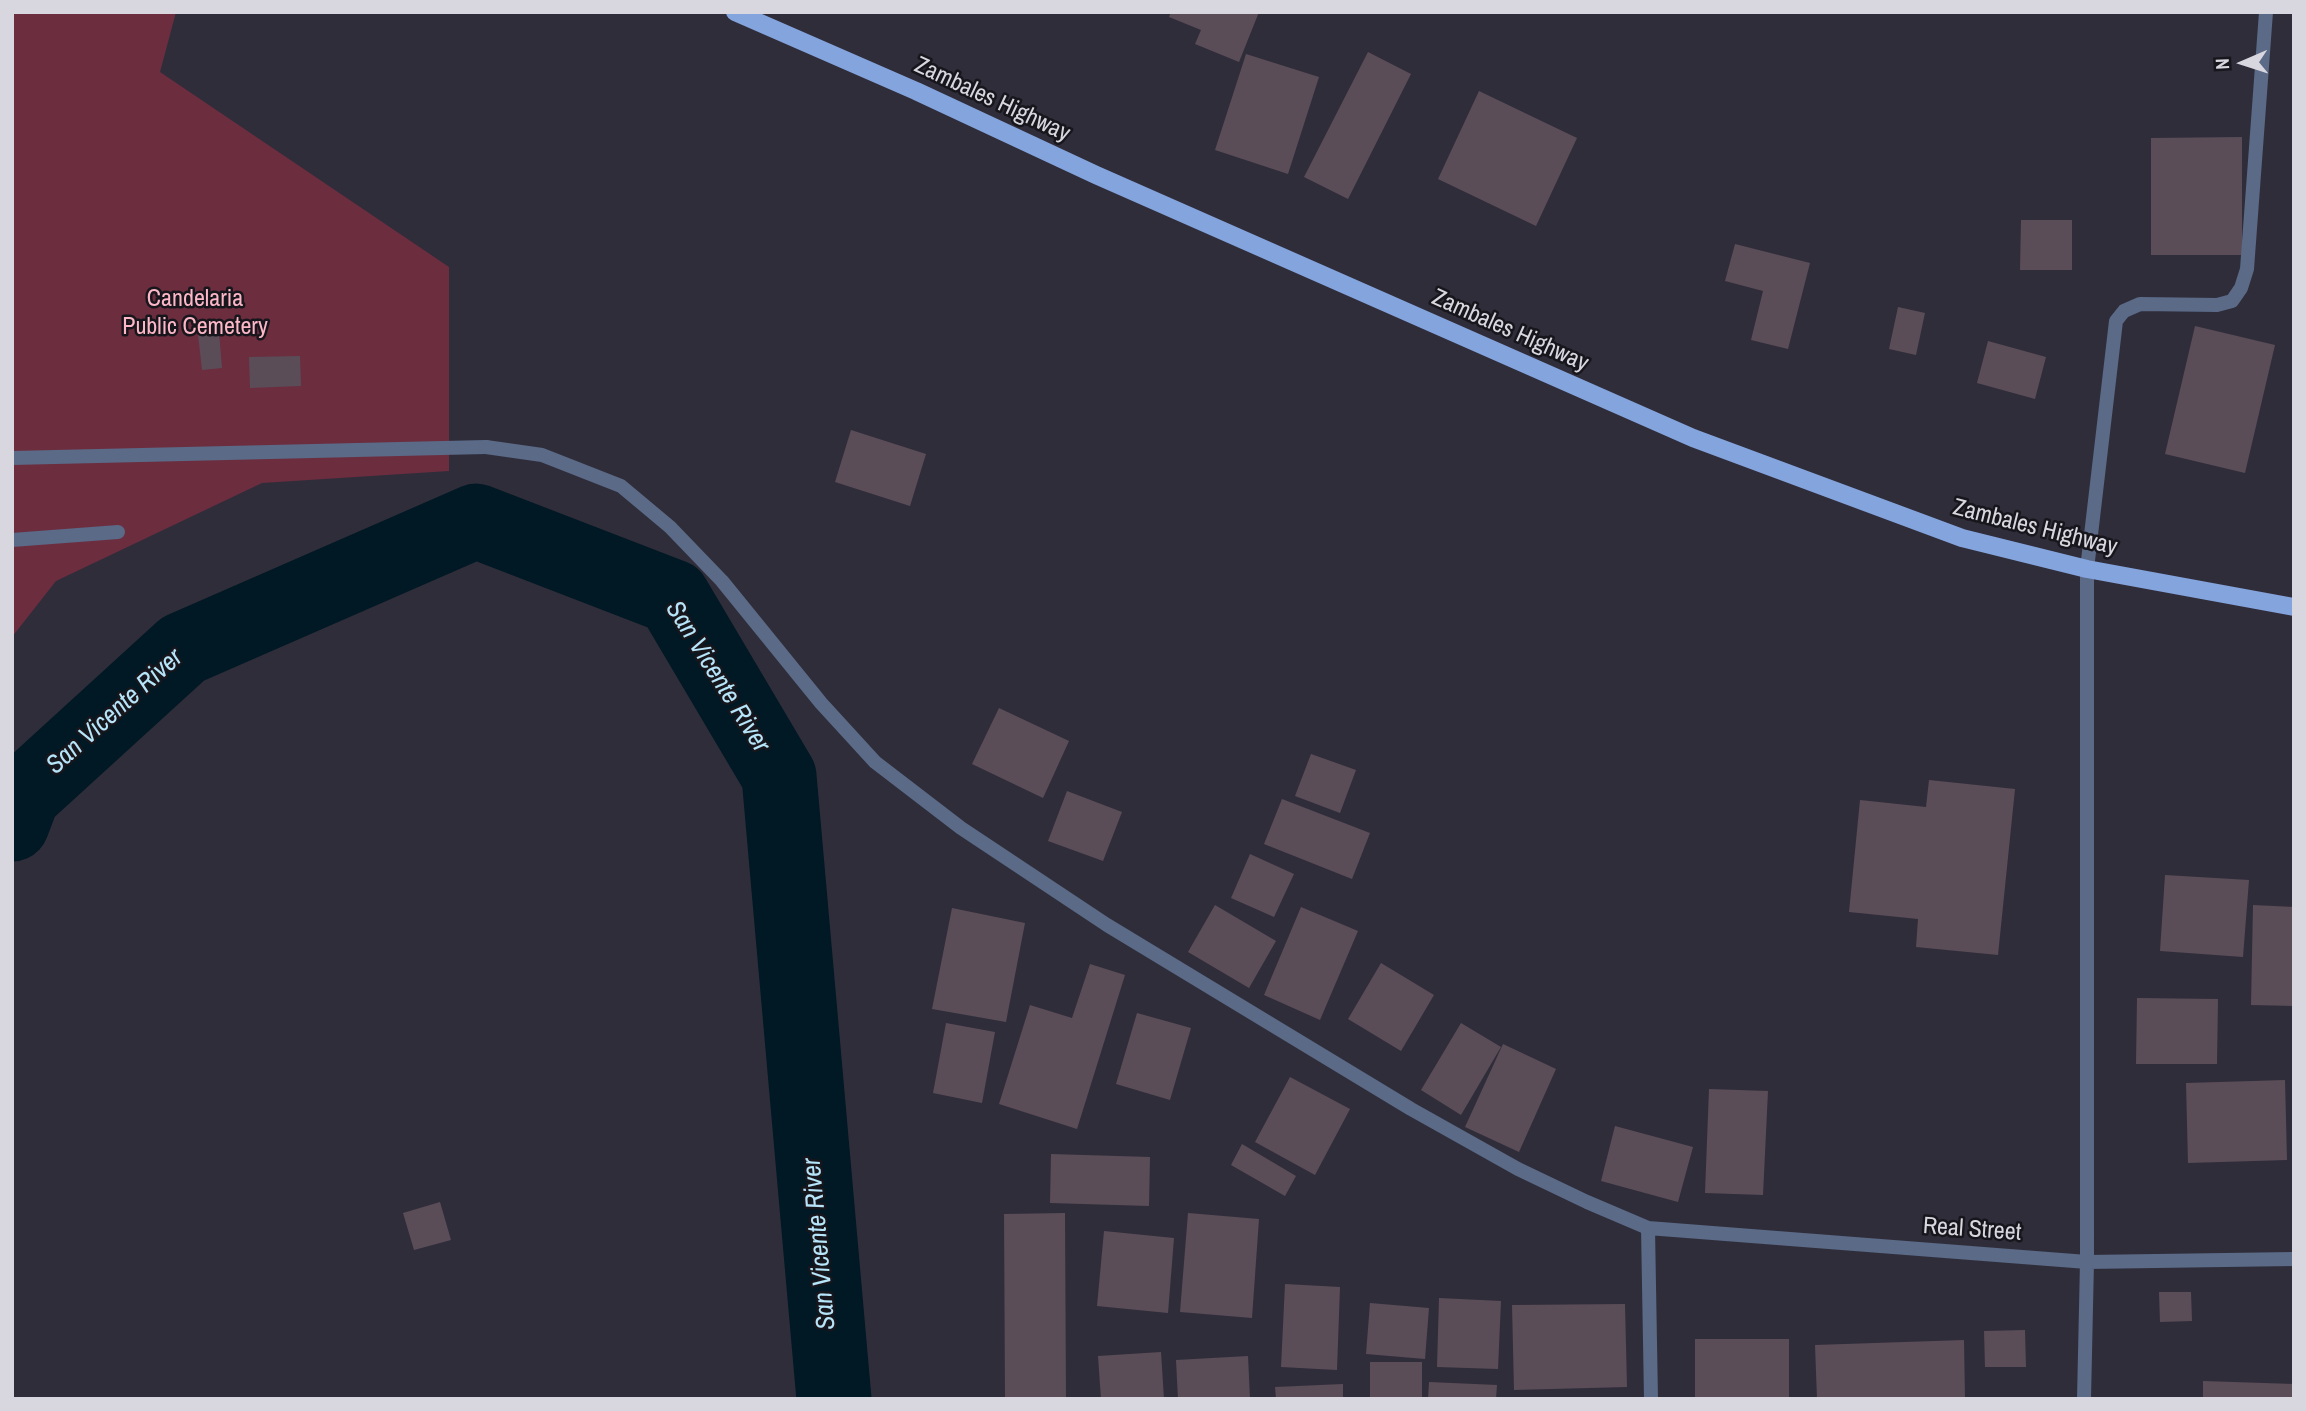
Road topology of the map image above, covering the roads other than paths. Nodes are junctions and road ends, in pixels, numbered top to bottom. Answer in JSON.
{"nodes":[{"id":1,"x":735,"y":12,"type":"edge"},
{"id":2,"x":2266,"y":12,"type":"edge"},
{"id":3,"x":12,"y":458,"type":"edge"},
{"id":4,"x":118,"y":533,"type":"dead end"},
{"id":5,"x":12,"y":540,"type":"edge"},
{"id":6,"x":2087,"y":569,"type":"junction"},
{"id":7,"x":2294,"y":607,"type":"edge"},
{"id":8,"x":1648,"y":1228,"type":"junction"},
{"id":9,"x":2294,"y":1259,"type":"edge"},
{"id":10,"x":2087,"y":1262,"type":"junction"},
{"id":11,"x":1651,"y":1399,"type":"edge"},
{"id":12,"x":2084,"y":1399,"type":"edge"}],
"edges":[{"from":1,"to":6,"type":"main road","name":"Zambales Highway"},
{"from":2,"to":6,"type":"street"},
{"from":3,"to":8,"type":"street","name":"Real Street"},
{"from":4,"to":5,"type":"street"},
{"from":6,"to":7,"type":"main road","name":"Zambales Highway"},
{"from":6,"to":10,"type":"street"},
{"from":8,"to":10,"type":"street","name":"Real Street"},
{"from":8,"to":11,"type":"street"},
{"from":9,"to":10,"type":"street","name":"Real Street"},
{"from":10,"to":12,"type":"street"}]}
